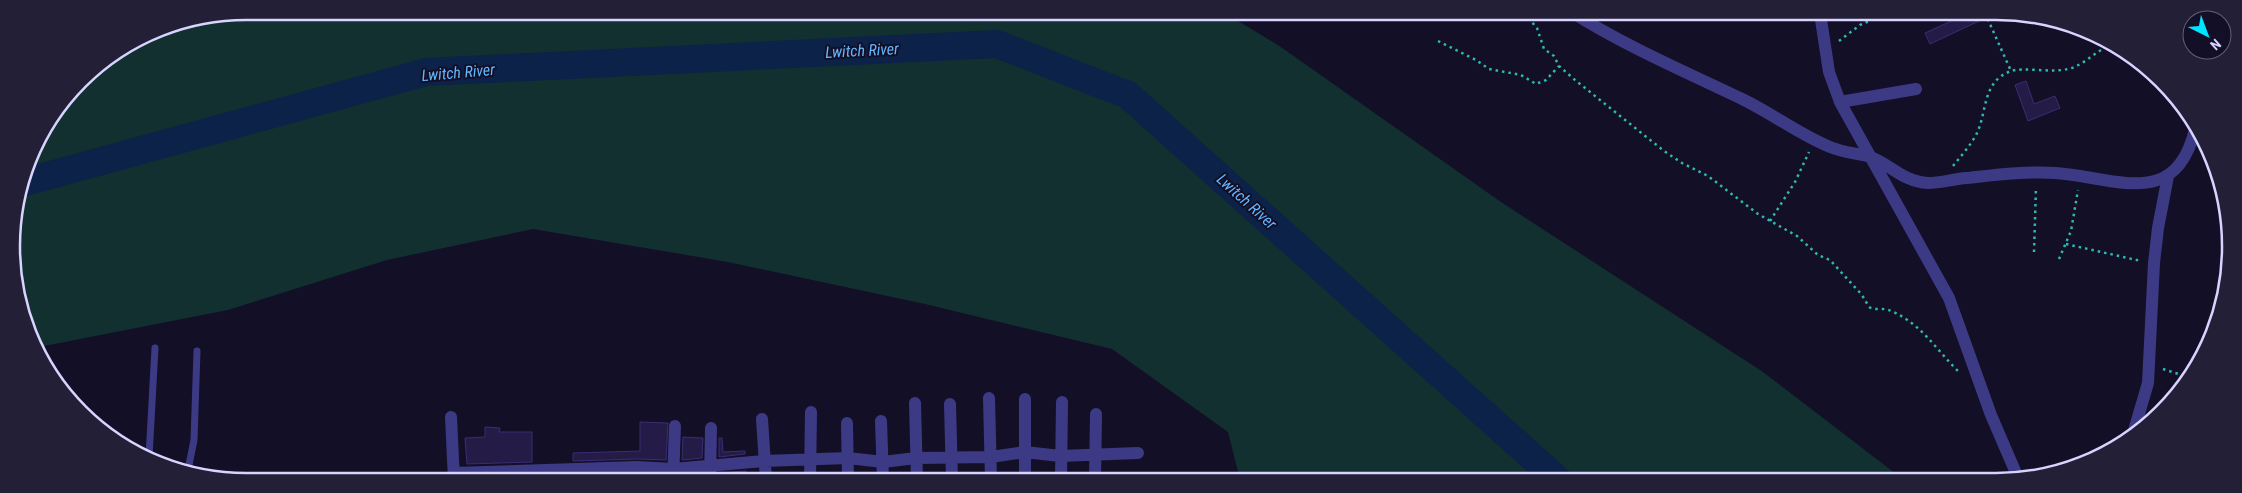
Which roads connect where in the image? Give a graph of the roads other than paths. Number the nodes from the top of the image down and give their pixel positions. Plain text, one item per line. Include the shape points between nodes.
1 (1584, 20) edge
2 (1821, 20) edge
3 (1916, 89) dead end
4 (1840, 102) junction
5 (2193, 135) edge
6 (1870, 157) junction
7 (2168, 176) junction
8 (155, 348) dead end
9 (197, 351) dead end
10 (989, 398) dead end
11 (1025, 399) dead end
12 (1062, 402) dead end
13 (915, 403) dead end
14 (950, 404) dead end
15 (811, 412) dead end
16 (1096, 414) dead end
17 (451, 417) dead end
18 (762, 419) dead end
19 (881, 421) dead end
20 (2137, 423) edge
21 (847, 424) dead end
22 (675, 426) dead end
23 (711, 428) dead end
24 (149, 451) edge
25 (1025, 452) junction
26 (1095, 453) junction
27 (1138, 453) dead end
28 (1060, 456) junction
29 (951, 457) junction
30 (991, 457) junction
31 (848, 458) junction
32 (916, 458) junction
33 (811, 460) junction
34 (764, 461) junction
35 (883, 462) junction
36 (189, 465) edge
37 (2015, 472) edge
38 (454, 473) edge
39 (527, 473) edge
40 (668, 473) edge
41 (673, 473) edge
42 (711, 473) edge
43 (715, 473) edge
44 (765, 473) edge
45 (810, 473) edge
46 (848, 473) edge
47 (883, 473) edge
48 (917, 473) edge
49 (952, 473) edge
50 (991, 473) edge
51 (1025, 473) edge
52 (1061, 473) edge
53 (1095, 473) edge

1 - 6 street via 1622,43 1748,102 1814,140 1844,152
2 - 4 street via 1824,52
3 - 4 street
4 - 6 street
5 - 7 street via 2179,165
6 - 7 street via 1901,175 1929,183 2036,173 2136,184
6 - 37 street via 1948,298
7 - 20 street via 2154,263 2150,365
8 - 24 lane
9 - 36 lane via 194,440
10 - 30 street
11 - 25 street
12 - 28 street
13 - 32 street
14 - 29 street
15 - 33 street
16 - 26 street
17 - 38 street
18 - 34 street
19 - 35 street
21 - 31 street
22 - 41 street
23 - 42 street
25 - 28 street
25 - 30 street
25 - 51 street
26 - 27 street
26 - 28 street
26 - 53 street
28 - 52 street
29 - 30 street
29 - 32 street
29 - 49 street
30 - 50 street
31 - 33 street
31 - 35 street
31 - 46 street
32 - 35 street
32 - 48 street
33 - 34 street
33 - 45 street
34 - 43 street
34 - 44 street
35 - 47 street
39 - 40 street via 637,467

